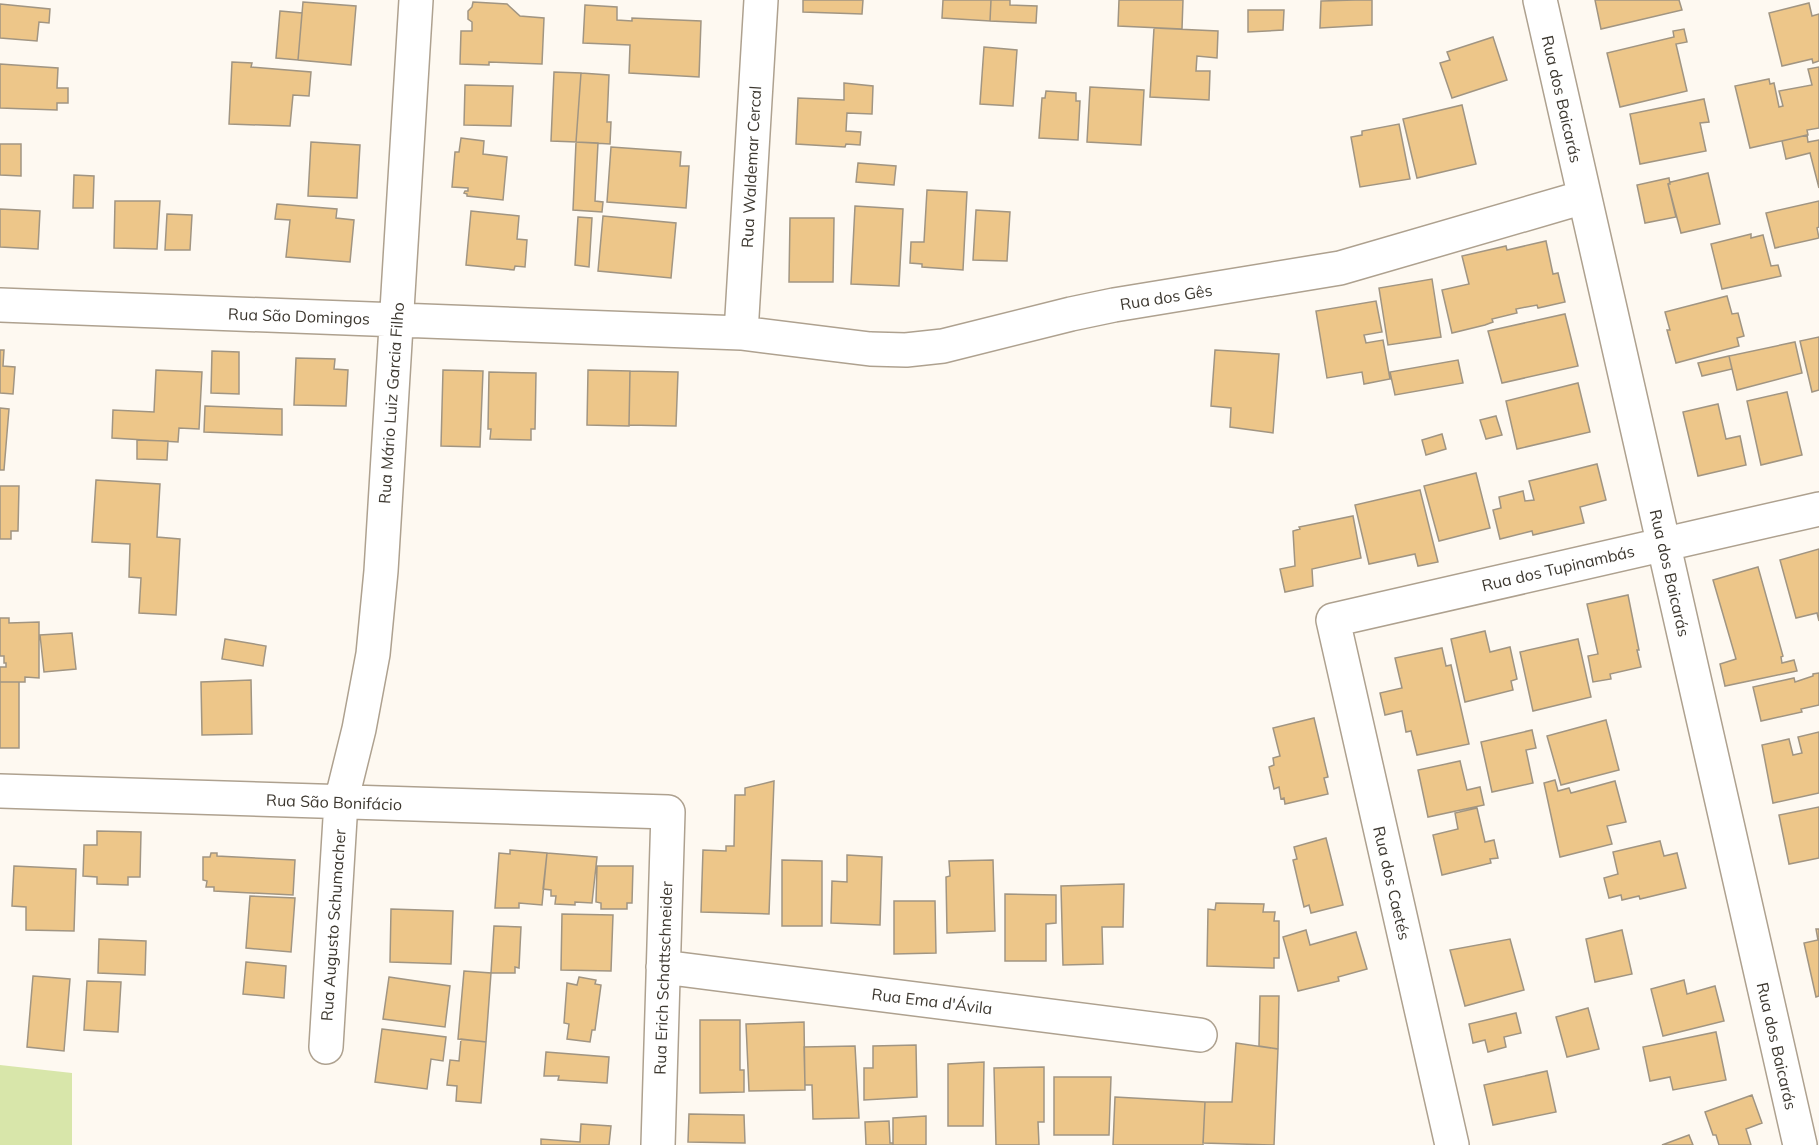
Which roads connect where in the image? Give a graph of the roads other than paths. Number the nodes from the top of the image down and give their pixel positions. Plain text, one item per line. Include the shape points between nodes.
1 (416, 0) edge
2 (761, 0) edge
3 (1539, 0) edge
4 (1584, 197) junction
5 (0, 305) edge
6 (396, 320) junction
7 (741, 333) junction
8 (1819, 509) edge
9 (1663, 544) junction
10 (1333, 620) joint
11 (0, 791) edge
12 (341, 802) junction
13 (668, 812) joint
14 (663, 967) junction
15 (1200, 1035) dead end
16 (326, 1047) dead end
17 (658, 1145) edge
18 (1452, 1145) edge
19 (1800, 1145) edge

1 - 6 street, Rua Mário Luiz Garcia Filho
2 - 7 street, Rua Waldemar Cercal
3 - 4 street, Rua dos Baicarás
4 - 7 street, Rua dos Gês via 1340,268 1082,312 943,346 870,350
4 - 9 street, Rua dos Baicarás
5 - 6 street, Rua São Domingos
6 - 7 street, Rua São Domingos
6 - 12 street, Rua Mário Luiz Garcia Filho via 373,654
8 - 9 street, Rua dos Tupinambás
9 - 10 street, Rua dos Tupinambás
9 - 19 street, Rua dos Baicarás
10 - 18 street, Rua dos Caetés
11 - 12 street, Rua São Bonifácio
12 - 13 street, Rua São Bonifácio
12 - 16 street, Rua Augusto Schumacher
13 - 14 street, Rua Erich Schattschneider
14 - 15 street, Rua Ema d'Ávila
14 - 17 street, Rua Erich Schattschneider

